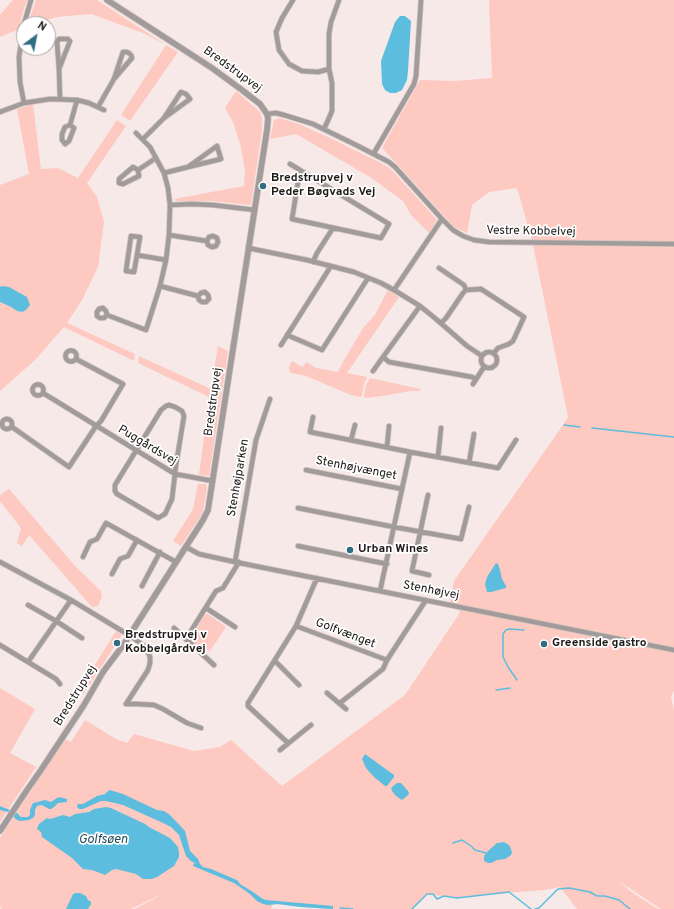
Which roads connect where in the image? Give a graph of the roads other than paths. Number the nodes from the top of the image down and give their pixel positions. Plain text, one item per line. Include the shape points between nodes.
1 (31, 0) edge
2 (108, 0) edge
3 (293, 0) edge
4 (339, 0) edge
5 (421, 0) edge
6 (59, 69) junction
7 (329, 69) junction
8 (114, 79) junction
9 (60, 99) junction
10 (77, 100) junction
11 (24, 103) junction
12 (98, 107) junction
13 (104, 110) dead end
14 (0, 112) edge
15 (267, 114) junction
16 (164, 118) junction
17 (70, 125) dead end
18 (324, 129) junction
19 (136, 133) dead end
20 (143, 140) junction
21 (374, 153) junction
22 (156, 158) junction
23 (290, 164) dead end
24 (188, 167) junction
25 (138, 170) junction
26 (300, 170) junction
27 (164, 174) junction
28 (170, 205) junction
29 (255, 210) junction
30 (442, 219) junction
31 (333, 228) junction
32 (169, 235) junction
33 (207, 241) dead end
34 (674, 244) edge
35 (248, 248) junction
36 (137, 255) junction
37 (166, 260) junction
38 (313, 262) junction
39 (332, 266) junction
40 (439, 268) dead end
41 (368, 278) junction
42 (160, 286) junction
43 (394, 290) junction
44 (466, 290) junction
45 (198, 296) dead end
46 (420, 306) junction
47 (107, 315) dead end
48 (441, 323) junction
49 (287, 335) junction
50 (281, 345) dead end
51 (494, 353) junction
52 (482, 356) junction
53 (383, 357) junction
54 (76, 359) dead end
55 (484, 367) junction
56 (373, 371) dead end
57 (43, 393) dead end
58 (270, 399) dead end
59 (313, 417) dead end
60 (355, 425) dead end
61 (96, 426) junction
62 (389, 426) dead end
63 (12, 427) dead end
64 (441, 428) dead end
65 (474, 434) dead end
66 (351, 440) junction
67 (516, 440) dead end
68 (387, 447) junction
69 (136, 451) junction
70 (410, 452) junction
71 (438, 457) junction
72 (469, 463) junction
73 (306, 470) dead end
74 (175, 474) junction
75 (213, 481) junction
76 (402, 489) junction
77 (428, 495) dead end
78 (469, 507) dead end
79 (298, 508) dead end
80 (394, 527) junction
81 (421, 532) junction
82 (137, 540) junction
83 (298, 546) dead end
84 (186, 547) junction
85 (160, 552) junction
86 (83, 557) dead end
87 (0, 562) edge
88 (176, 562) junction
89 (237, 562) junction
90 (386, 564) junction
91 (112, 574) dead end
92 (429, 575) dead end
93 (317, 578) junction
94 (142, 586) dead end
95 (380, 591) junction
96 (71, 600) junction
97 (426, 600) junction
98 (28, 605) dead end
99 (206, 608) junction
100 (56, 621) junction
101 (296, 626) junction
102 (236, 627) dead end
103 (174, 628) dead end
104 (130, 635) junction
105 (82, 638) dead end
106 (186, 639) junction
107 (0, 645) edge
108 (674, 650) edge
109 (388, 660) junction
110 (275, 661) junction
111 (28, 662) junction
112 (214, 665) dead end
113 (60, 684) dead end
114 (299, 684) dead end
115 (328, 693) dead end
116 (340, 703) junction
117 (346, 709) dead end
118 (311, 725) dead end
119 (201, 728) dead end
120 (288, 744) junction
121 (280, 750) dead end
122 (0, 831) edge

1 - 11 street via 19,57
2 - 15 street, Bredstrupvej via 212,68 260,104
3 - 7 street via 276,32 279,50 289,64 302,71 318,72
4 - 7 street via 328,34
5 - 21 street via 414,84
6 - 6 street via 57,42 59,39 68,39 70,41
6 - 9 street
7 - 18 street via 332,111
8 - 8 street via 132,58 129,53 123,52
8 - 12 street
9 - 10 street
9 - 11 street
10 - 12 street
10 - 17 street
11 - 14 street
12 - 13 street
15 - 18 street, Vestre Kobbelvej via 284,115
15 - 29 street, Bredstrupvej
16 - 16 street via 181,92 186,94 190,99
16 - 20 street
18 - 21 street, Vestre Kobbelvej
19 - 20 street
20 - 22 street
21 - 30 street, Vestre Kobbelvej via 395,167
22 - 25 street
22 - 27 street
23 - 26 street
24 - 24 street via 200,158 217,146 221,159
24 - 27 street
25 - 25 street via 133,167 119,179 119,183 123,184 139,176
26 - 31 street via 292,219
26 - 31 street via 389,224 380,238
27 - 28 street
28 - 29 street via 212,205
28 - 32 street
29 - 35 street, Bredstrupvej
30 - 34 street, Vestre Kobbelvej via 463,236 489,242
30 - 43 street
31 - 38 street
32 - 33 street
32 - 37 street
35 - 38 street
35 - 75 street, Bredstrupvej
36 - 36 street via 134,272 126,271 131,236 140,237
36 - 37 street
37 - 42 street
38 - 39 street
39 - 41 street
39 - 49 street
40 - 44 street via 464,285
41 - 43 street
41 - 49 street via 322,350
42 - 45 street
42 - 47 street via 146,330
43 - 46 street
44 - 48 street
44 - 51 street via 480,289 524,317 513,341 498,348
46 - 48 street
46 - 53 street
48 - 52 street
49 - 50 street
51 - 52 street via 488,352
51 - 55 street via 497,358 496,364 491,368
52 - 55 street
53 - 55 street via 389,362 472,377 474,382
53 - 56 street
54 - 61 street via 122,384
57 - 61 street, Puggårdsvej
58 - 89 street, Stenhøjparken via 256,440
59 - 66 street via 310,432
60 - 66 street
61 - 63 street via 69,467
61 - 69 street, Puggårdsvej
62 - 68 street
64 - 71 street
65 - 72 street
66 - 68 street
67 - 72 street via 498,468
68 - 70 street
69 - 74 street, Puggårdsvej
69 - 74 street via 161,410 169,405 182,411 184,416
69 - 74 street via 115,485 116,494 158,518 164,514 172,499
70 - 71 street
70 - 76 street, Stenhøjvænget
71 - 72 street
73 - 76 street, Stenhøjvænget
74 - 75 street, Puggårdsvej
75 - 84 street, Bredstrupvej via 208,510
76 - 80 street, Stenhøjvænget
77 - 81 street
78 - 81 street via 461,539
79 - 80 street
80 - 81 street
80 - 90 street, Stenhøjvænget
81 - 92 street via 412,571
82 - 85 street
82 - 86 street via 106,524 97,539 90,542
82 - 91 street via 128,556 120,559
83 - 90 street
84 - 88 street, Bredstrupvej
84 - 89 street, Stenhøjvej via 199,554
85 - 88 street
85 - 94 street
87 - 96 street
88 - 104 street, Bredstrupvej
89 - 93 street, Stenhøjvej
89 - 99 street via 224,588 216,591
90 - 95 street, Stenhøjvænget
93 - 95 street, Stenhøjvej
93 - 101 street, Golfvænget
95 - 97 street, Stenhøjvej
96 - 100 street
96 - 104 street
97 - 108 street, Stenhøjvej
97 - 109 street, Golfvænget
98 - 100 street
99 - 102 street
99 - 106 street
100 - 105 street
100 - 111 street
101 - 109 street, Golfvænget
101 - 110 street, Golfvænget
103 - 106 street
104 - 119 street via 147,650 150,664 126,704 154,705
104 - 122 street, Bredstrupvej via 103,672
106 - 112 street
107 - 111 street
109 - 116 street, Golfvænget
110 - 114 street
110 - 120 street, Golfvænget via 248,706
111 - 113 street
115 - 116 street
116 - 117 street
118 - 120 street
120 - 121 street

